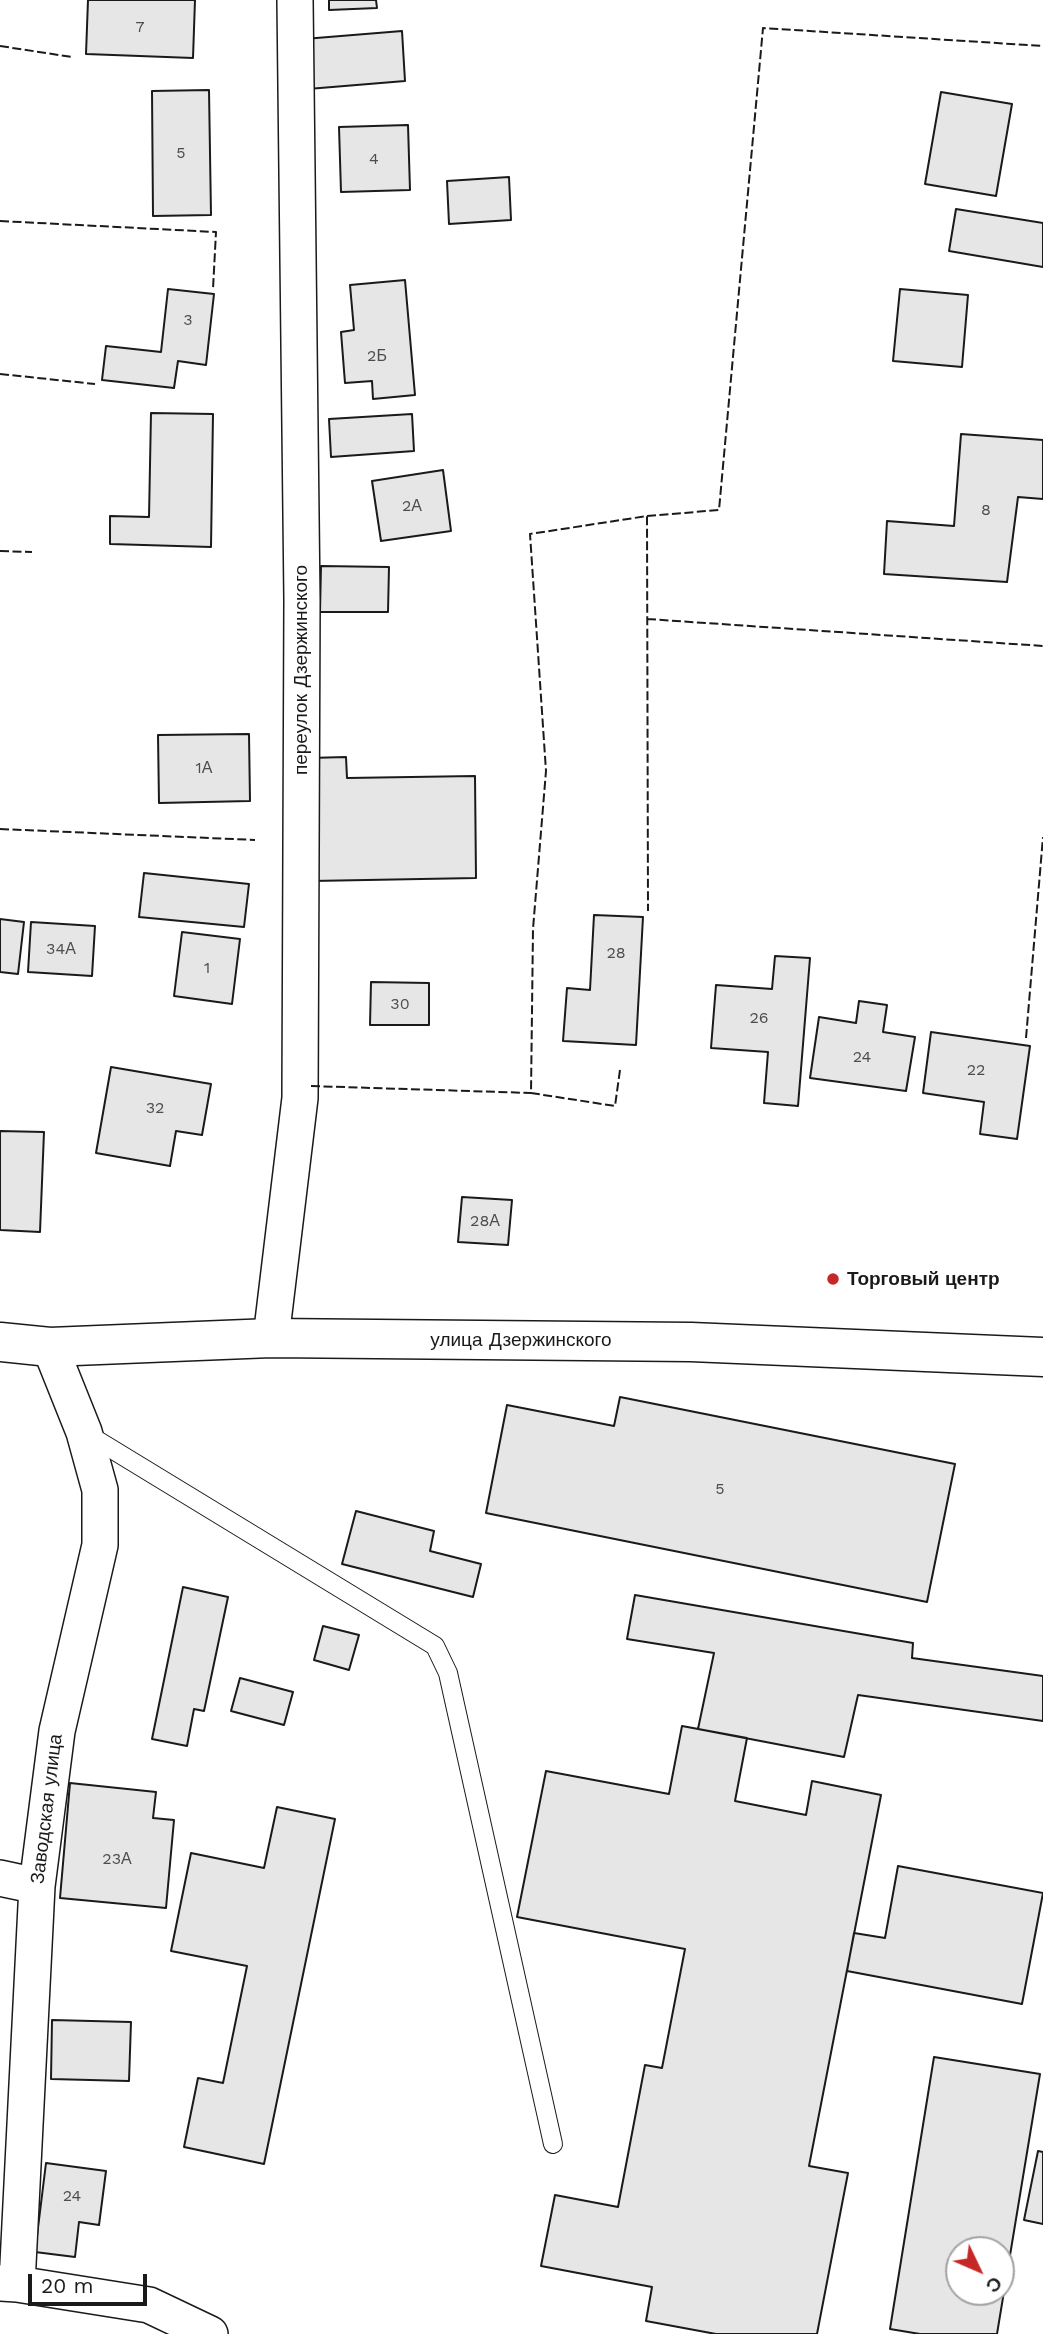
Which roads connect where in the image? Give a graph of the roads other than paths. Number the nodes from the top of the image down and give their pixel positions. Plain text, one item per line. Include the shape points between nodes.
1 (295, 0) edge
2 (271, 1338) junction
3 (0, 1342) edge
4 (50, 1347) junction
5 (1043, 1357) edge
6 (84, 1432) junction
7 (0, 1878) edge
8 (37, 1886) junction
9 (552, 2144) dead end
10 (9, 2283) edge
11 (210, 2334) edge

1 - 2 street, переулок Дзержинского via 302,600 300,1098
2 - 4 street, улица Дзержинского
2 - 5 street, улица Дзержинского via 691,1342
3 - 4 street, улица Дзержинского
4 - 6 street, Заводская улица
6 - 8 street, Заводская улица via 100,1490 100,1545 57,1731
6 - 9 lane via 435,1646 448,1673
7 - 8 street
8 - 10 street, Заводская улица
10 - 11 street, Заводская улица via 149,2305

